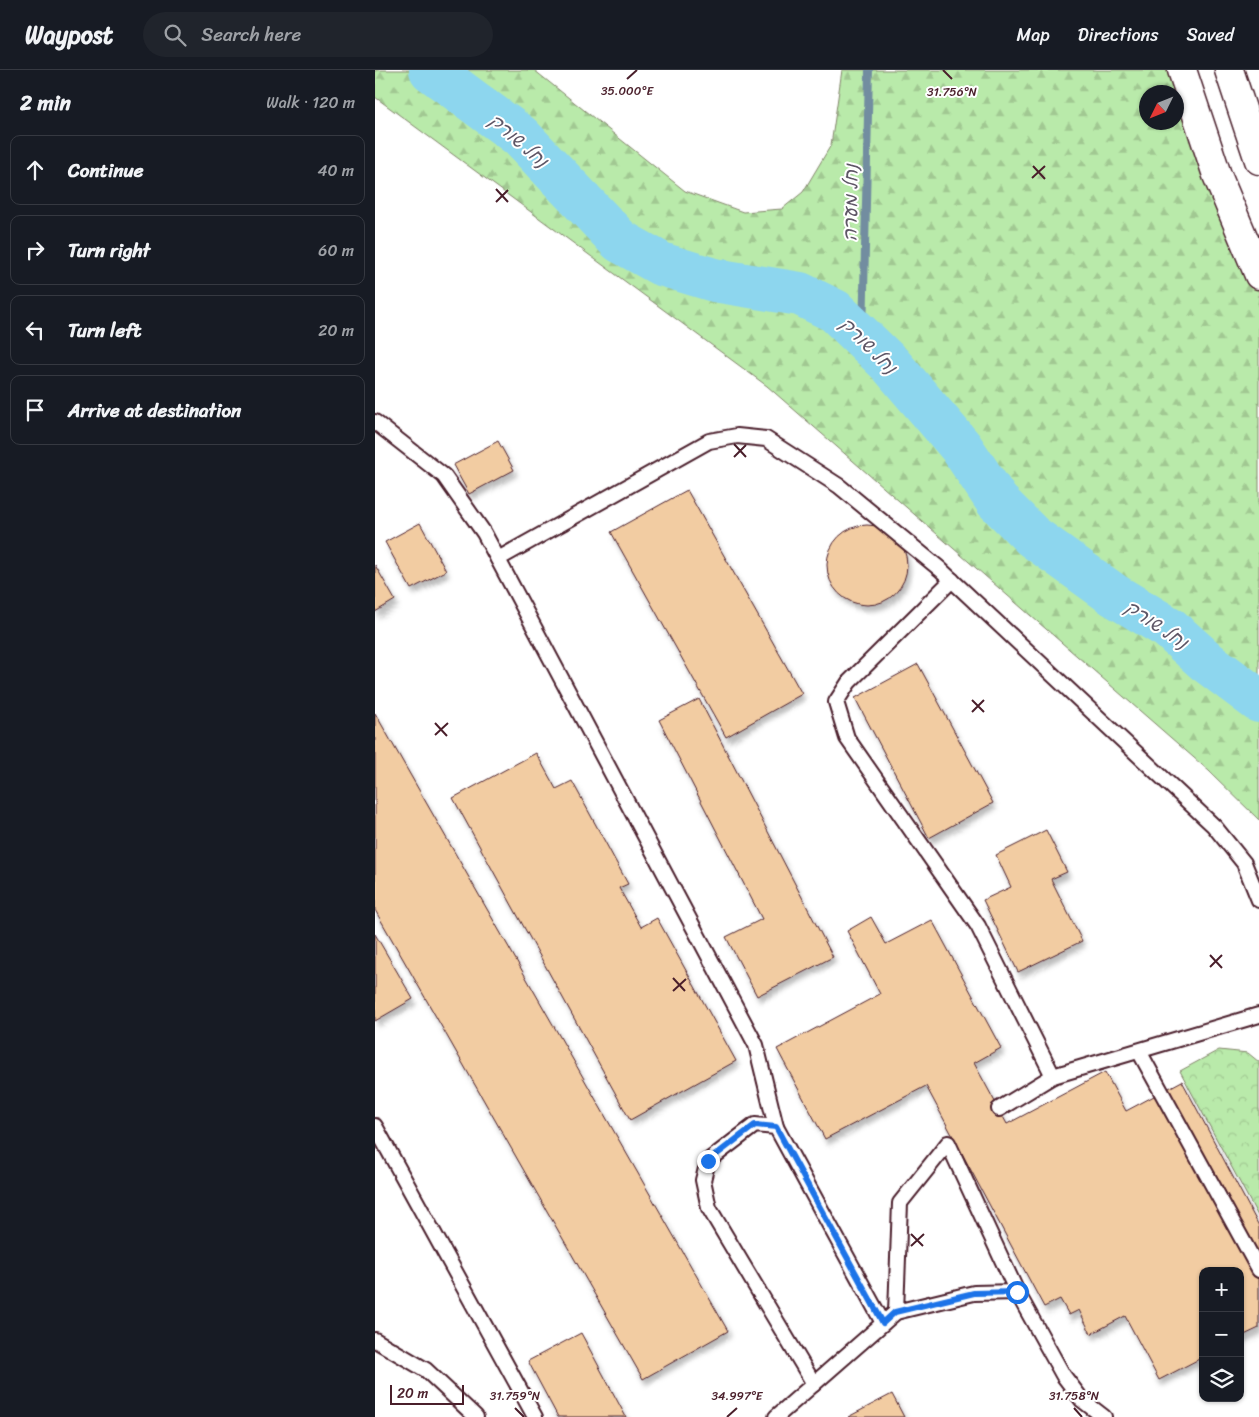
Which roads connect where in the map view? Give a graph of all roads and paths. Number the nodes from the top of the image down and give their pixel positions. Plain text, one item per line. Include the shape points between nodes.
1 (1183, 70) edge
2 (1229, 70) edge
3 (1259, 160) edge
4 (1259, 275) edge
5 (375, 422) edge
6 (498, 559) junction
7 (952, 580) junction
8 (1259, 900) edge
9 (1259, 1015) edge
10 (1139, 1051) junction
11 (1053, 1076) junction
12 (999, 1109) dead end
13 (375, 1126) edge
14 (776, 1127) junction
15 (1259, 1270) edge
16 (1017, 1292) junction
17 (895, 1312) junction
18 (883, 1323) junction
19 (375, 1340) edge
20 (814, 1384) junction
21 (476, 1417) edge
22 (535, 1417) edge
23 (776, 1417) edge
24 (1104, 1417) edge

1 - 4 main road via 1217,175
2 - 3 main road
5 - 6 lane via 444,476
6 - 7 lane via 709,441 737,436 766,439 839,486
6 - 14 lane via 755,1045
7 - 8 lane via 1214,826 1244,863
7 - 11 lane via 849,682 836,702 847,738 978,926
9 - 10 lane
10 - 11 lane
10 - 15 lane
11 - 12 lane
13 - 22 lane
14 - 18 lane
14 - 20 lane via 755,1125 708,1161 703,1180 709,1208
16 - 17 lane via 974,1293
16 - 17 lane via 948,1143 900,1203
16 - 24 lane via 1063,1375 1081,1400
17 - 18 lane
18 - 20 lane
19 - 21 lane via 426,1370
20 - 23 lane

